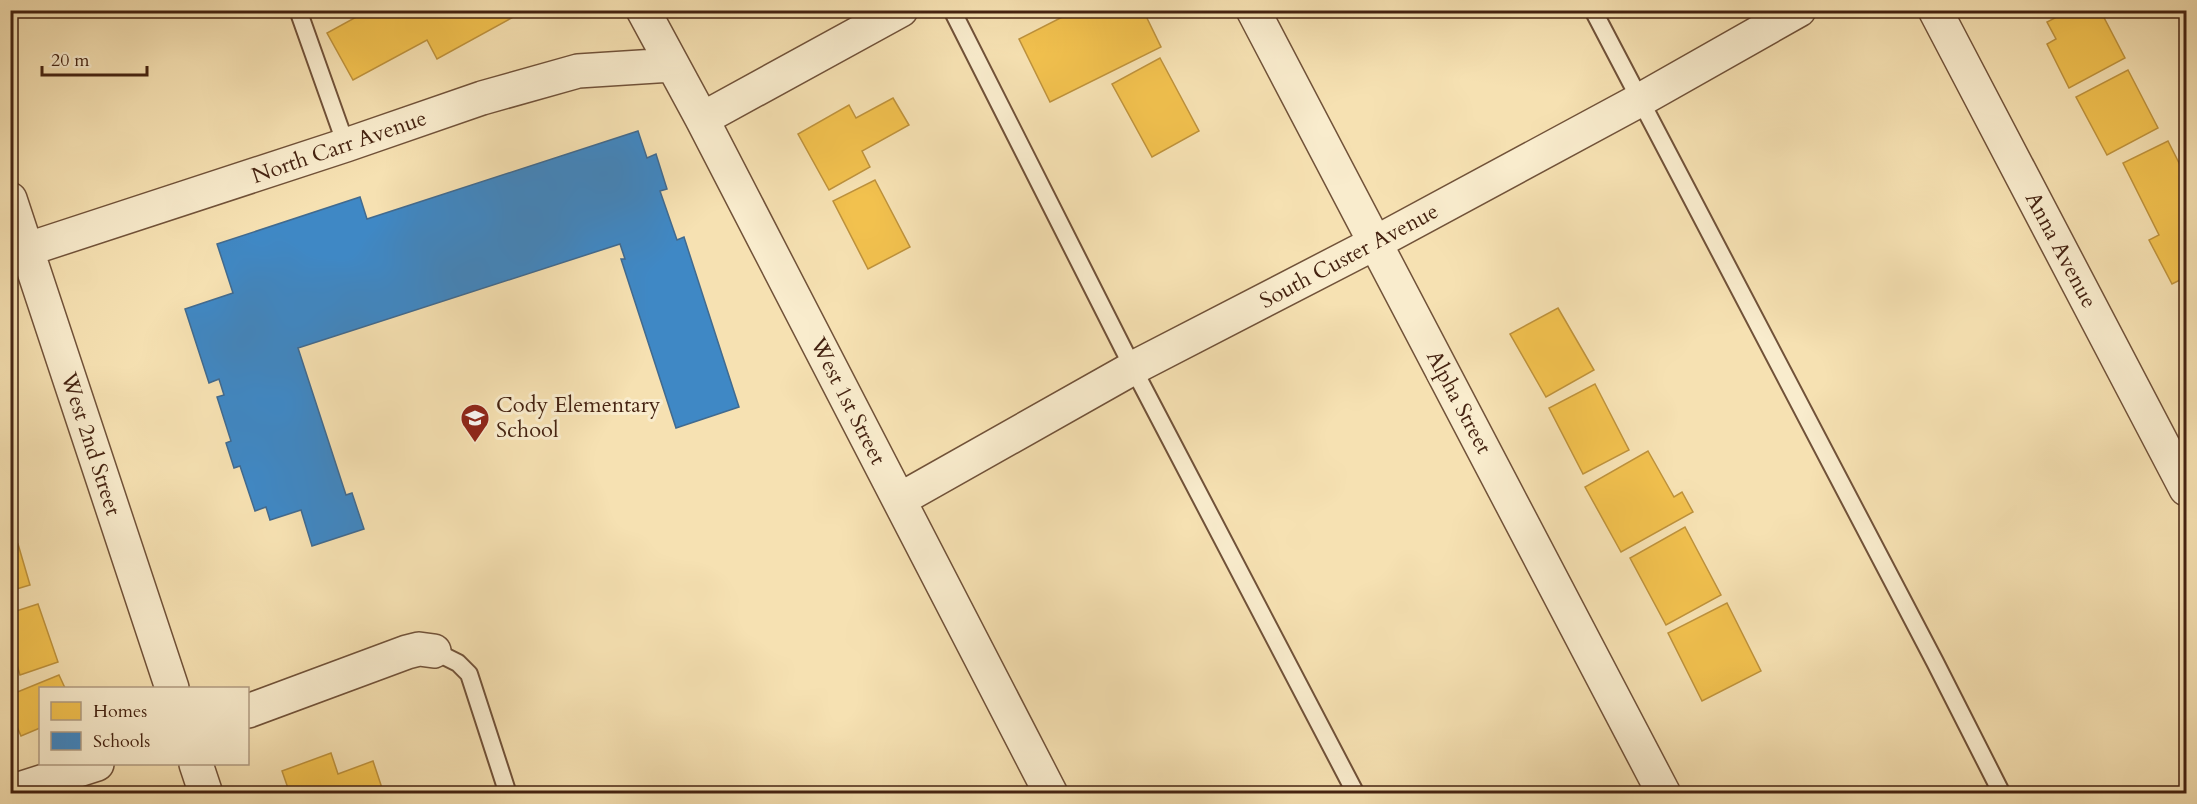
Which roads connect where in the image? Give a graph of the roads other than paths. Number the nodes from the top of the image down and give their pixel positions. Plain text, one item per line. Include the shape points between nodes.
1 (298, 10) edge
2 (643, 10) edge
3 (901, 10) edge
4 (952, 10) edge
5 (1253, 10) edge
6 (1593, 10) edge
7 (1799, 10) edge
8 (1935, 10) edge
9 (672, 65) junction
10 (1640, 100) junction
11 (702, 119) junction
12 (346, 145) junction
13 (10, 199) edge
14 (1375, 243) junction
15 (19, 252) edge
16 (1133, 368) junction
17 (2187, 489) edge
18 (899, 500) junction
19 (434, 651) joint
20 (172, 687) edge
21 (249, 711) edge
22 (94, 765) edge
23 (196, 765) edge
24 (10, 792) edge
25 (206, 794) edge
26 (508, 794) edge
27 (1051, 794) edge
28 (1356, 794) edge
29 (1664, 794) edge
30 (2002, 794) edge

1 - 12 lane
2 - 9 street, West 1st Street
3 - 11 street
4 - 16 lane
5 - 14 street, Alpha Street
6 - 10 lane
7 - 10 street, South Custer Avenue
8 - 17 street, Anna Avenue
9 - 11 street, West 1st Street
9 - 12 street, North Carr Avenue via 578,72 482,98
10 - 14 street, South Custer Avenue
10 - 30 lane
11 - 18 street, West 1st Street
12 - 15 street, North Carr Avenue
13 - 15 street, West 2nd Street
14 - 16 street, South Custer Avenue
14 - 29 street, Alpha Street
15 - 20 street, West 2nd Street
16 - 18 street, South Custer Avenue
16 - 28 lane
18 - 27 street, West 1st Street
19 - 21 street via 407,652
19 - 26 lane via 458,663 469,674
22 - 24 street
23 - 25 street

